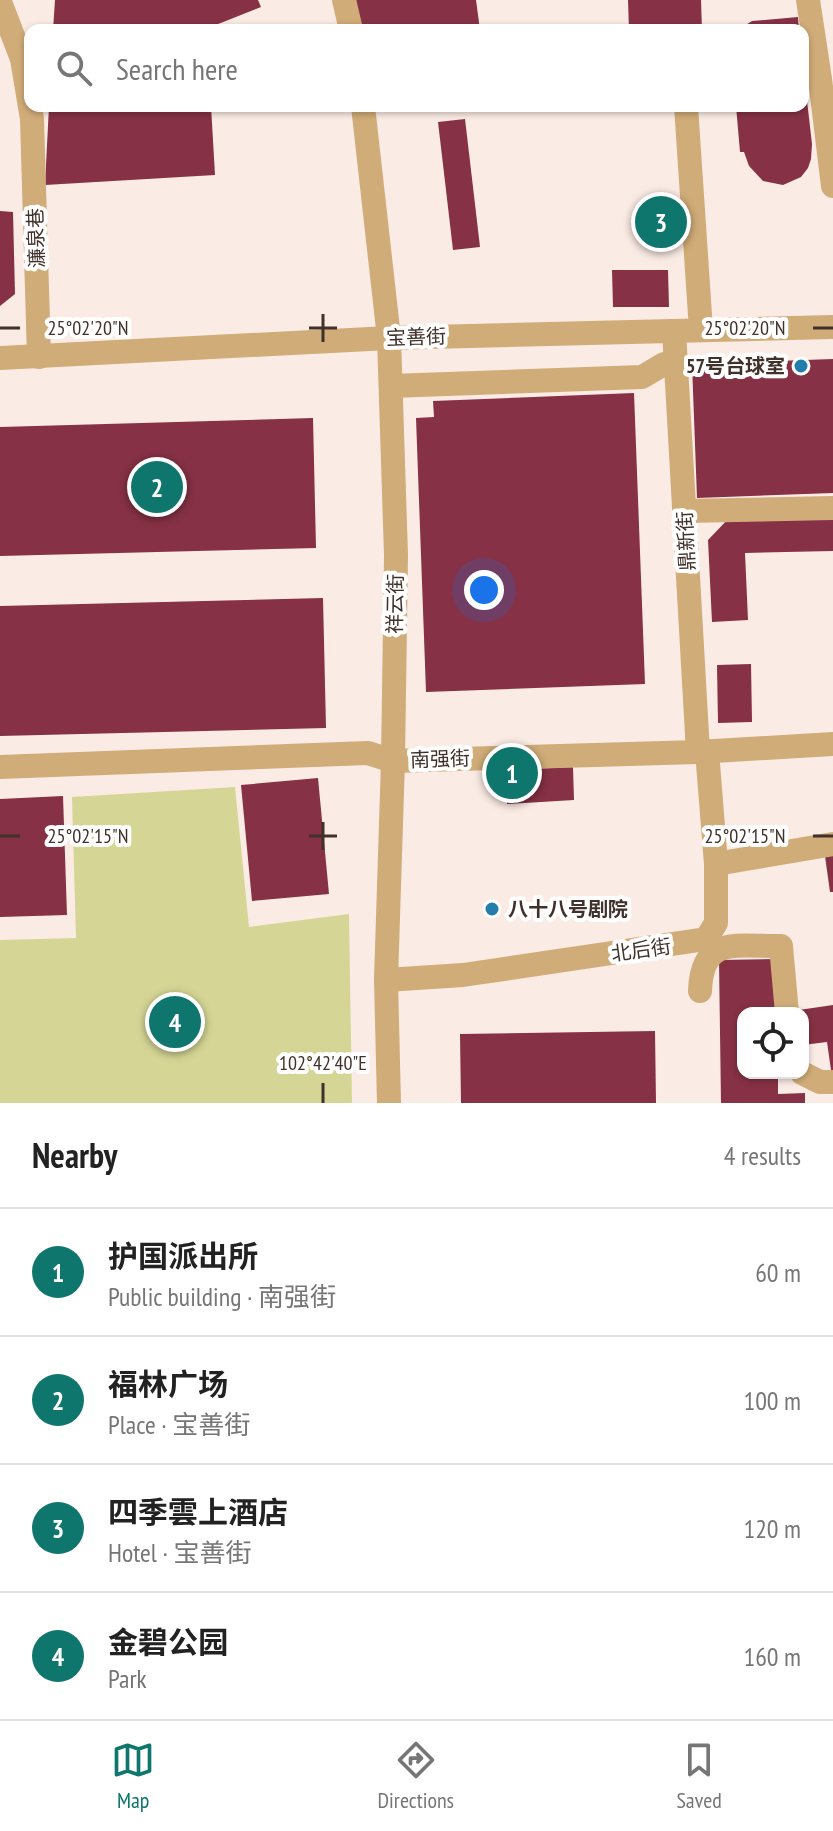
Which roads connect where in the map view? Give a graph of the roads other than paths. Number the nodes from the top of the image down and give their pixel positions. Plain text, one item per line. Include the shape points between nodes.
1 (344, 0) edge
2 (808, 0) edge
3 (0, 2) edge
4 (350, 24) edge
5 (24, 71) edge
6 (31, 112) edge
7 (364, 112) edge
8 (686, 112) edge
9 (833, 186) edge
10 (833, 327) edge
11 (701, 330) junction
12 (674, 331) junction
13 (389, 338) junction
14 (39, 357) junction
15 (0, 358) edge
16 (675, 364) junction
17 (391, 386) junction
18 (833, 508) edge
19 (684, 511) junction
20 (833, 744) edge
21 (703, 752) junction
22 (393, 761) junction
23 (0, 767) edge
24 (833, 844) edge
25 (716, 864) junction
26 (692, 943) junction
27 (386, 980) junction
28 (786, 1007) edge
29 (809, 1076) edge
30 (833, 1082) edge
31 (389, 1103) edge

1 - 4 street
2 - 9 street
3 - 5 street, 濂泉巷
6 - 14 street, 濂泉巷
7 - 13 street, 祥云街
8 - 11 street
10 - 11 street, 宝善街
11 - 12 street, 宝善街
12 - 13 street, 宝善街
12 - 16 street, 鼎新街
13 - 14 street, 宝善街
13 - 17 street, 祥云街
14 - 15 street, 宝善街
16 - 17 street via 664,364 642,377
16 - 19 street, 鼎新街
17 - 22 street, 祥云街 via 396,555
18 - 19 street
19 - 21 street, 鼎新街
20 - 21 street, 南强街
21 - 22 street, 南强街
21 - 25 street, 北后街
22 - 23 street, 南强街 via 368,753
22 - 27 street, 祥云街
24 - 25 street
25 - 26 street, 北后街 via 716,923 706,939
26 - 27 street, 北后街 via 463,975
26 - 28 street via 700,981 711,953 722,947 781,946
27 - 31 street, 祥云街
29 - 30 street

